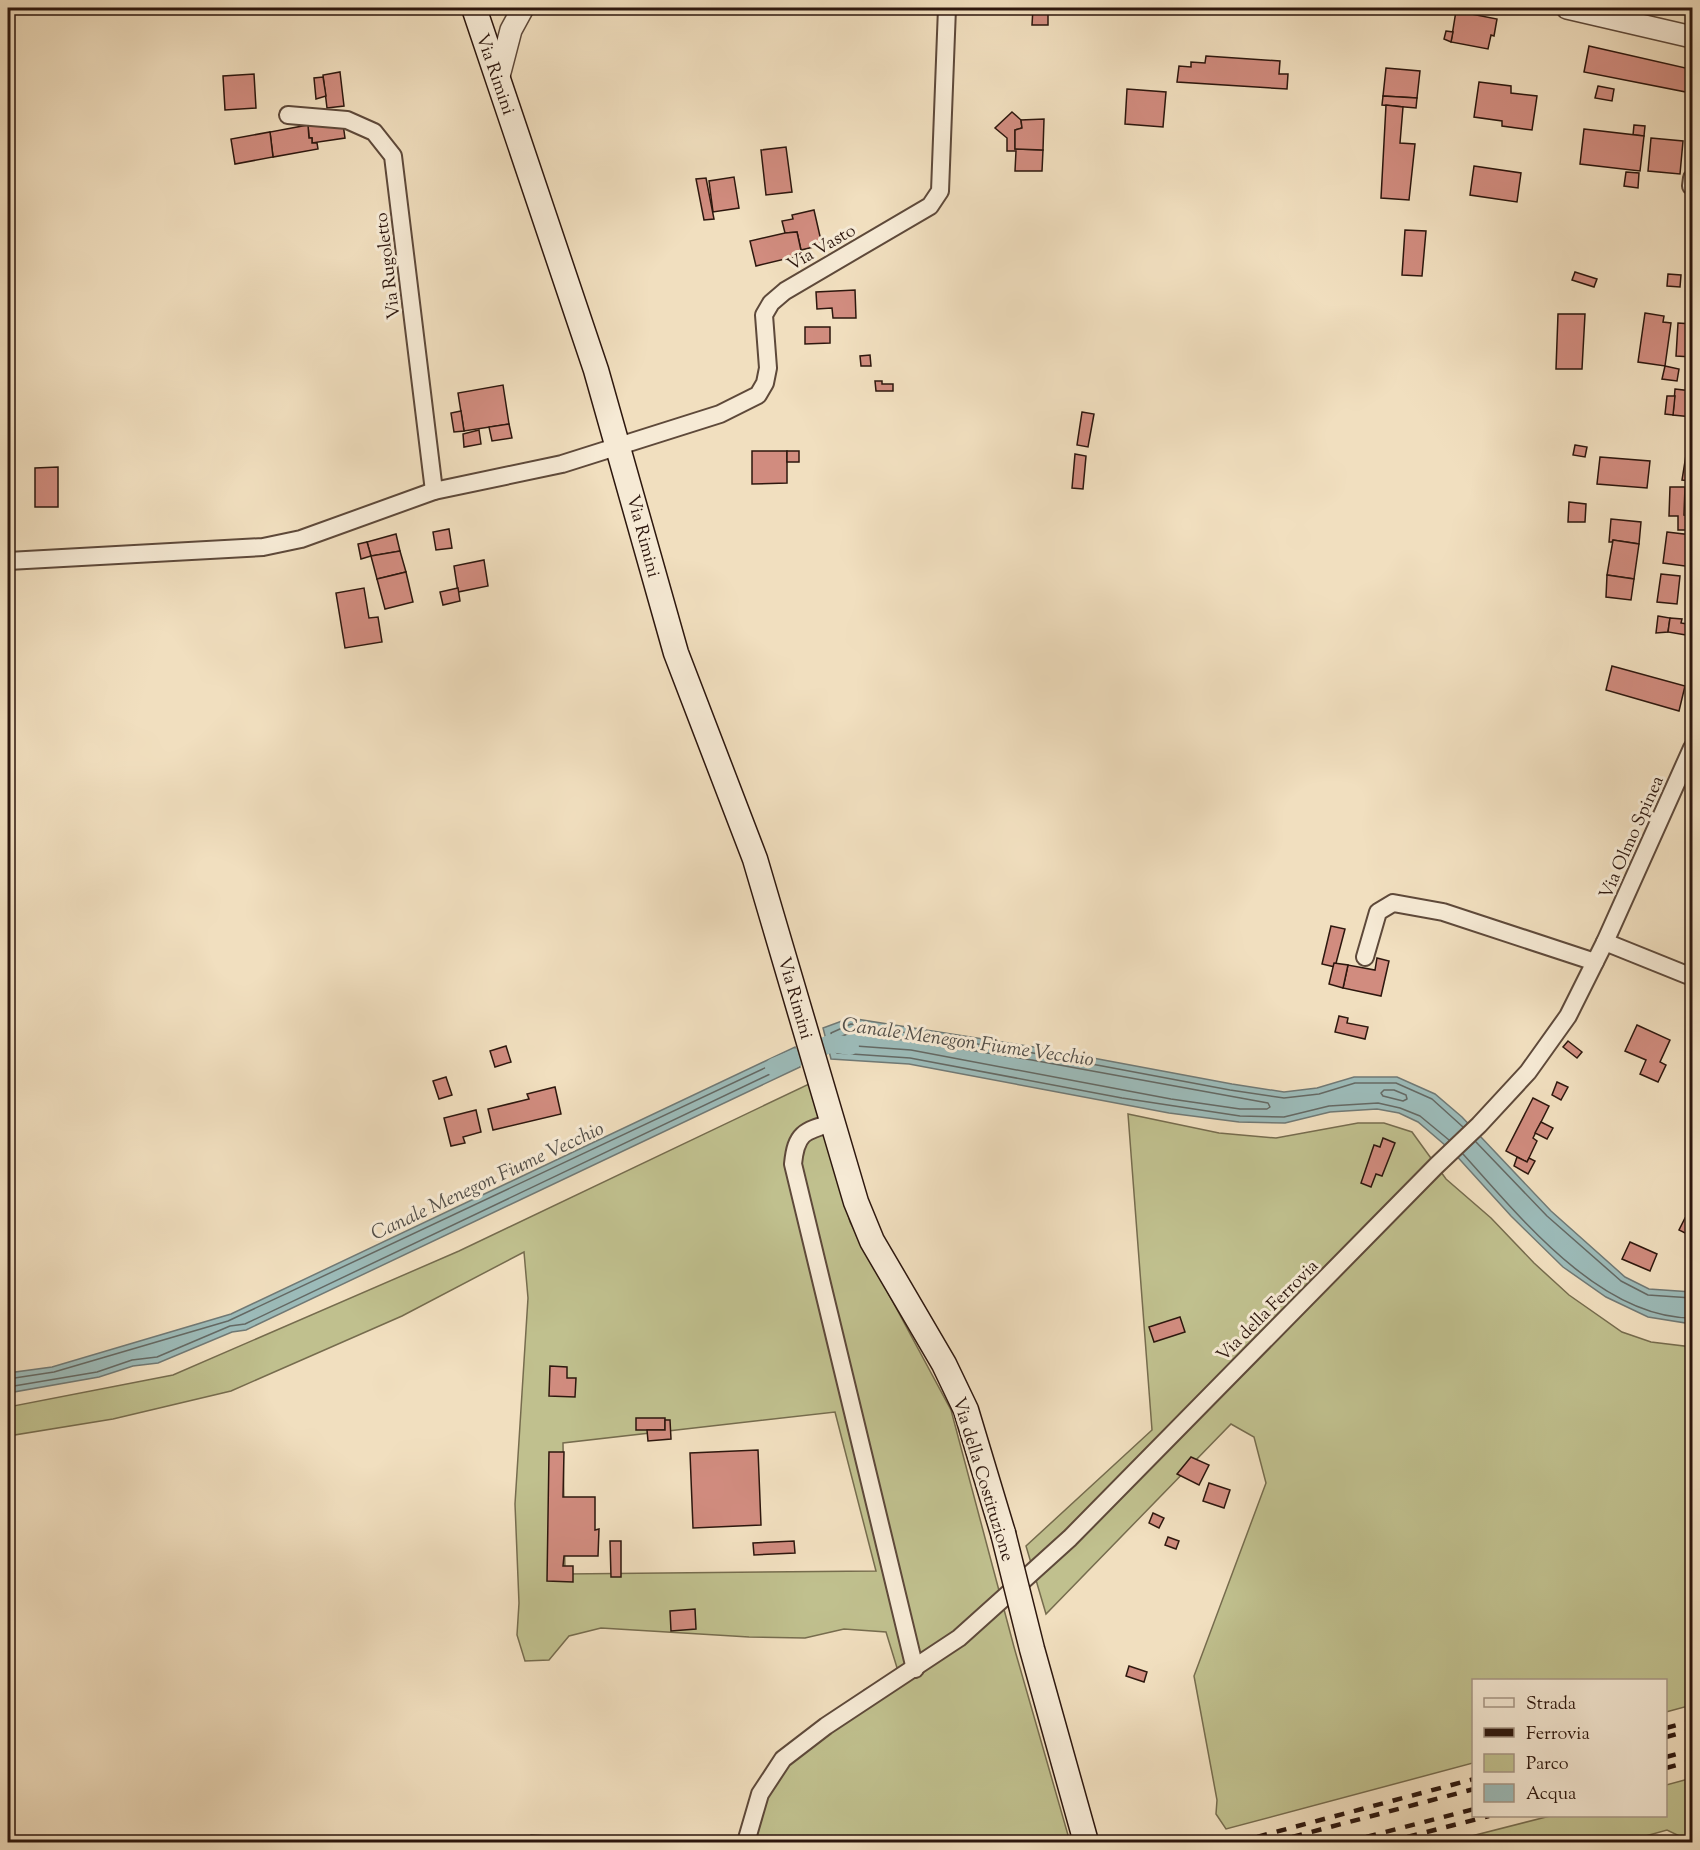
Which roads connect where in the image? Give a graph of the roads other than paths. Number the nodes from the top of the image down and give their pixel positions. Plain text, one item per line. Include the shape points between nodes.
1 (474, 8) edge
2 (524, 8) edge
3 (947, 8) edge
4 (1567, 8) edge
5 (1692, 37) edge
6 (498, 80) junction
7 (288, 115) dead end
8 (619, 446) junction
9 (434, 491) junction
10 (8, 561) edge
11 (1692, 748) edge
12 (1605, 942) junction
13 (1365, 957) dead end
14 (1595, 962) junction
15 (1692, 977) edge
16 (817, 1072) joint
17 (832, 1123) junction
18 (915, 1669) junction
19 (746, 1842) edge
20 (1086, 1842) edge

1 - 6 main road, Via Rimini
2 - 6 street via 511,30
3 - 8 street, Via Vasto via 940,190 930,206 771,303 764,315 768,368 758,395 720,414
4 - 5 street
6 - 8 main road, Via Rimini
7 - 9 street, Via Rugoletto via 347,120 374,132 393,156
8 - 9 street via 562,464
8 - 16 main road, Via Rimini via 676,653 755,860
9 - 10 street via 262,548
11 - 12 street, Via Olmo Spinea
12 - 14 street, Via della Ferrovia
12 - 15 street
13 - 14 street via 1378,912 1393,903 1443,912
14 - 18 street, Via della Ferrovia via 1568,1016 1535,1063 1479,1125 1070,1538 959,1638
16 - 17 main road, Via della Costituzione
17 - 18 street via 808,1129 800,1139 794,1149 794,1173
17 - 20 main road, Via della Costituzione, bridge via 872,1240 944,1364 966,1410
18 - 19 street, Via della Ferrovia via 826,1726 783,1759 760,1794

